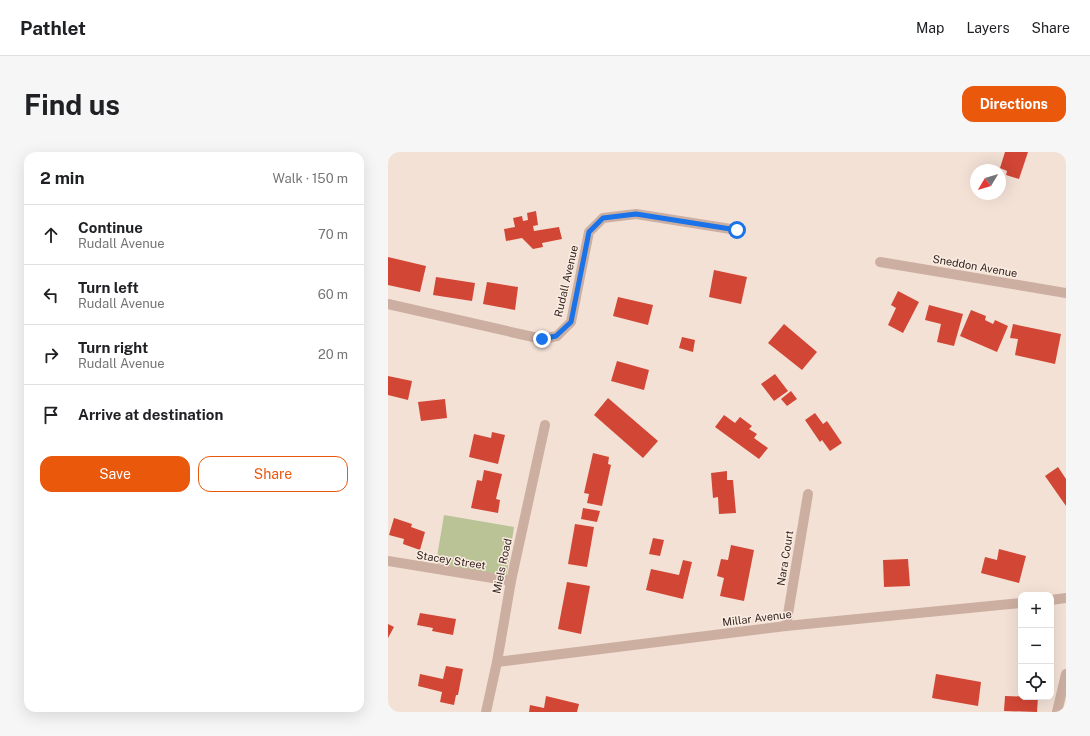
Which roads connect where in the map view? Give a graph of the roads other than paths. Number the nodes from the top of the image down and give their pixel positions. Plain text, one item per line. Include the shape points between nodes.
1 (737, 230) dead end
2 (880, 262) dead end
3 (1066, 293) edge
4 (388, 304) edge
5 (546, 425) dead end
6 (808, 494) dead end
7 (388, 561) edge
8 (511, 582) junction
9 (1066, 598) edge
10 (1054, 600) edge
11 (1018, 603) edge
12 (786, 626) junction
13 (497, 662) junction
14 (1066, 674) edge
15 (486, 712) edge
16 (1057, 712) edge

1 - 4 street, Rudall Avenue via 636,214 603,218 589,232 571,322 556,336 550,338 542,339
2 - 3 street, Sneddon Avenue
5 - 8 street, Miels Road
6 - 12 street, Nara Court
7 - 8 street, Stacey Street
8 - 13 street, Miels Road
9 - 10 street
11 - 12 street, Millar Avenue
12 - 13 street, Millar Avenue
13 - 15 street, Miels Road
14 - 16 street

